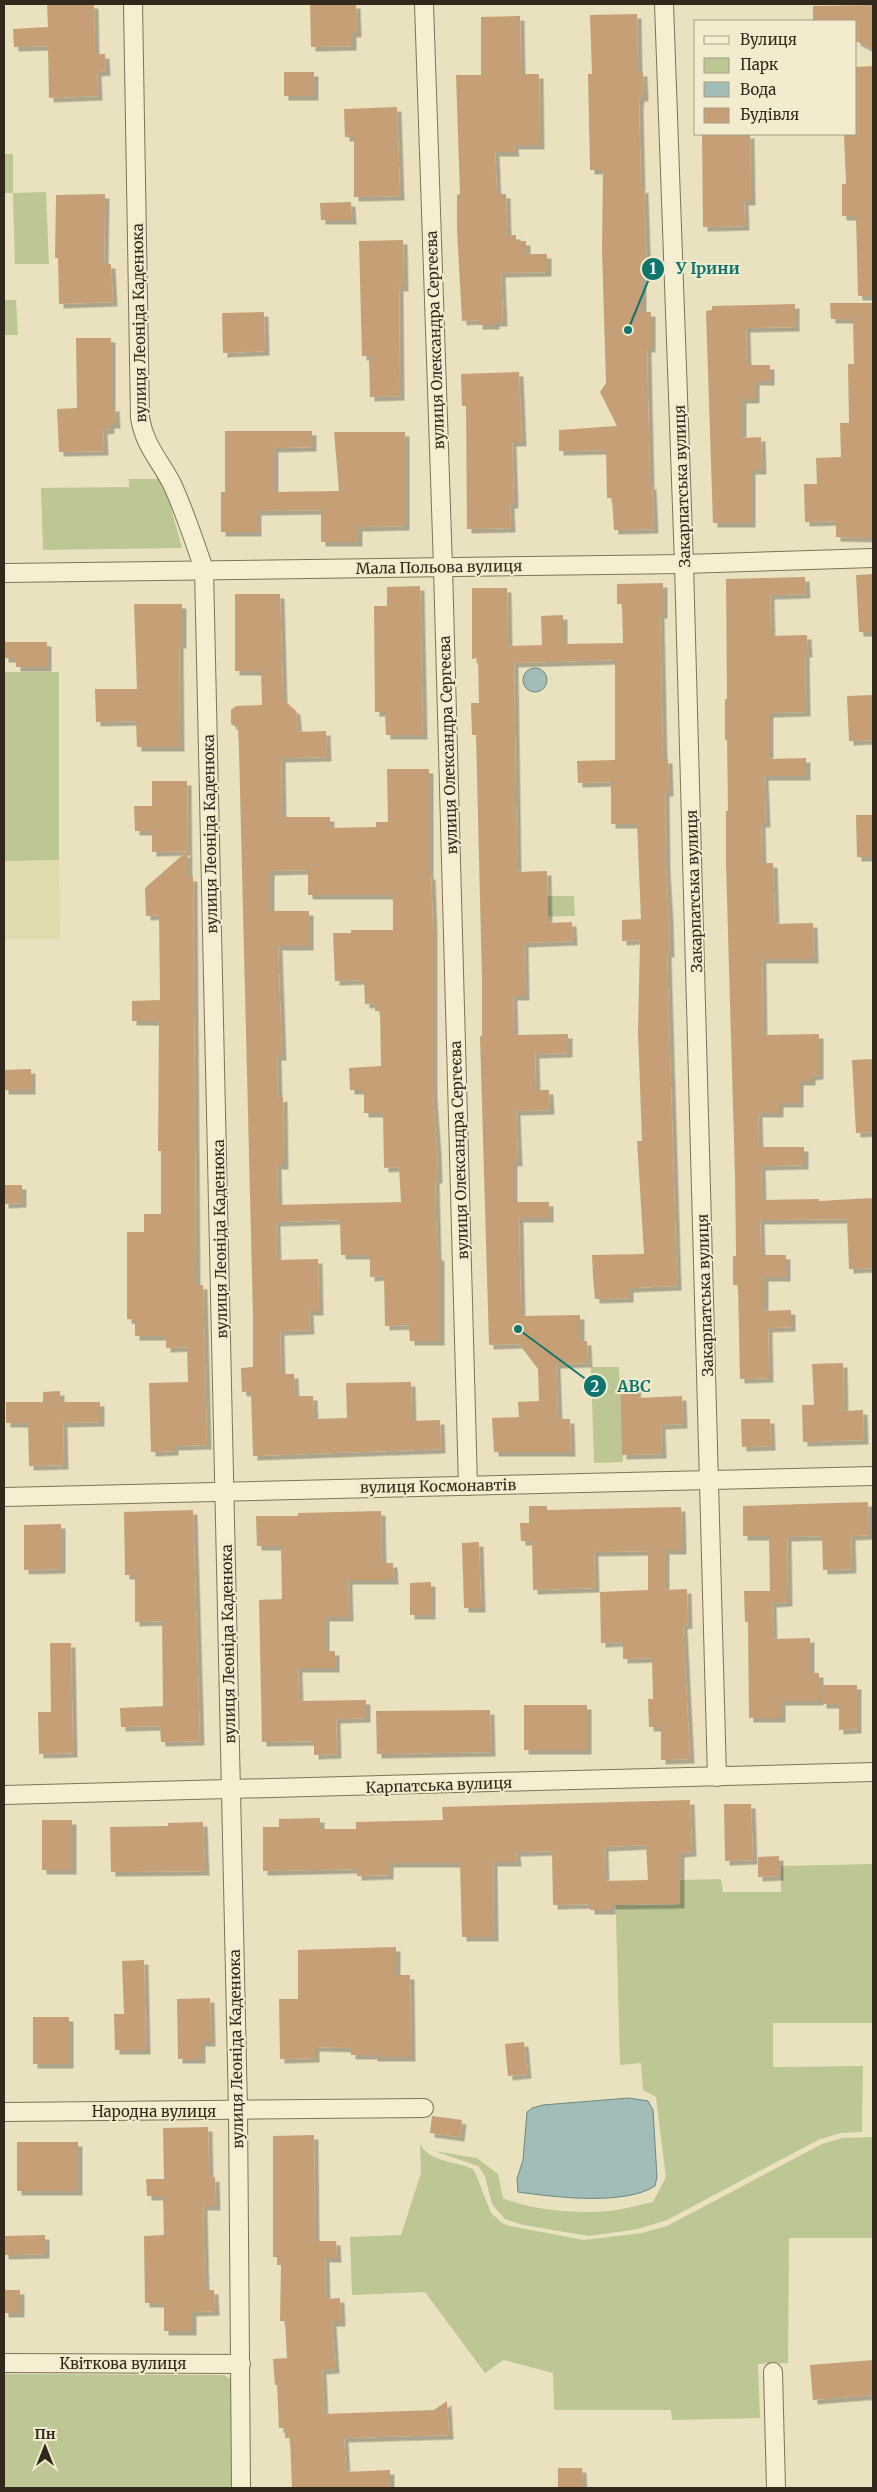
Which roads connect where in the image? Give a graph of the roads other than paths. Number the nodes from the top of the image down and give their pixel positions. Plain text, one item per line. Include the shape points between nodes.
1 (133, 4) edge
2 (424, 4) edge
3 (664, 4) edge
4 (873, 558) edge
5 (684, 564) junction
6 (443, 567) junction
7 (204, 569) junction
8 (4, 572) edge
9 (873, 1476) edge
10 (710, 1480) junction
11 (468, 1486) junction
12 (226, 1491) junction
13 (4, 1498) edge
14 (873, 1772) edge
15 (717, 1778) junction
16 (230, 1791) junction
17 (4, 1796) edge
18 (424, 2108) dead end
19 (238, 2110) junction
20 (4, 2112) edge
21 (4, 2363) edge
22 (242, 2364) junction
23 (773, 2372) dead end
24 (241, 2488) edge
25 (776, 2488) edge

1 - 7 street, вулиця Леоніда Каденюка via 140,418 148,447 165,471 182,506
2 - 6 street, вулиця Олександра Сергеєва
3 - 5 street, Закарпатська вулиця
4 - 5 street, Мала Польова вулиця
5 - 6 street, Мала Польова вулиця
5 - 10 street, Закарпатська вулиця
6 - 7 street, Мала Польова вулиця
6 - 11 street, вулиця Олександра Сергеєва
7 - 8 street, Мала Польова вулиця
7 - 12 street, вулиця Леоніда Каденюка
9 - 10 street, вулиця Космонавтів
10 - 11 street, вулиця Космонавтів
10 - 15 street, Закарпатська вулиця
11 - 12 street, вулиця Космонавтів
12 - 13 street, вулиця Космонавтів
12 - 16 street, вулиця Леоніда Каденюка
14 - 15 street, Карпатська вулиця
15 - 16 street, Карпатська вулиця
16 - 17 street, Карпатська вулиця
16 - 19 street, вулиця Леоніда Каденюка
18 - 19 street, Народна вулиця
19 - 20 street, Народна вулиця
19 - 22 street, вулиця Леоніда Каденюка
21 - 22 street, Квіткова вулиця
22 - 24 street, вулиця Леоніда Каденюка
23 - 25 street

